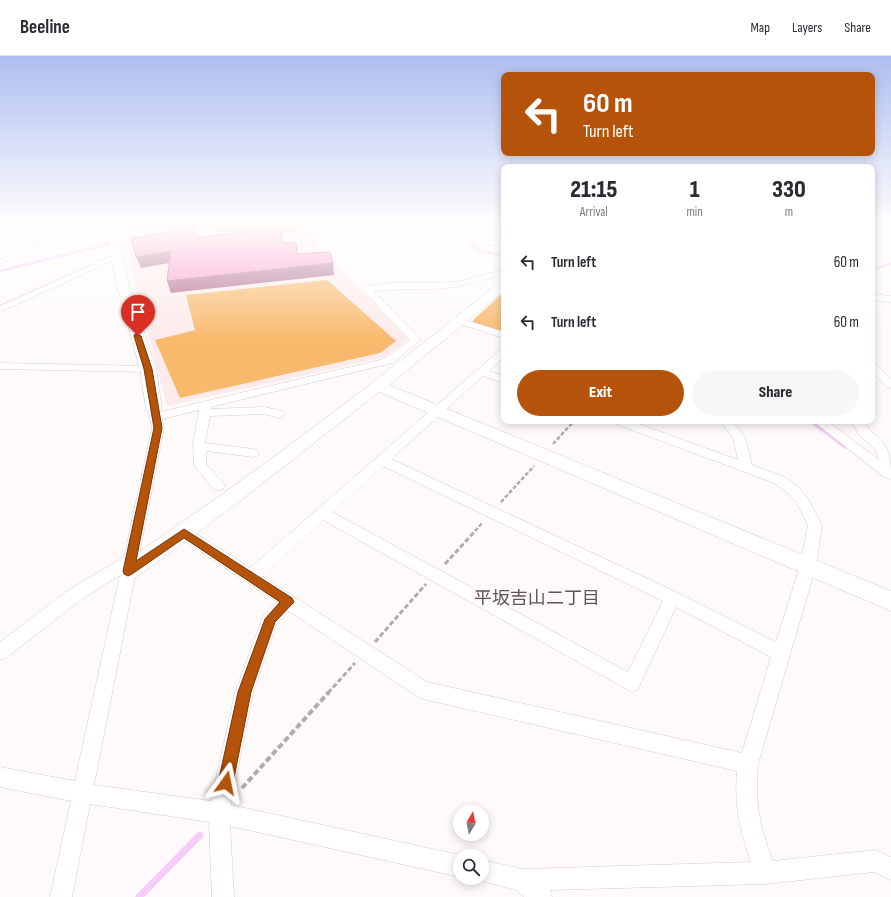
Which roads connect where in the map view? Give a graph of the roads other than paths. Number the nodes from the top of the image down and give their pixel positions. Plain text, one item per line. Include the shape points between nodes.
1 (88, 262) edge
2 (118, 262) edge
3 (501, 274) edge
4 (501, 289) edge
5 (875, 297) edge
6 (891, 299) edge
7 (0, 309) edge
8 (462, 322) junction
9 (501, 334) edge
10 (501, 355) edge
11 (0, 366) edge
12 (148, 369) junction
13 (875, 369) edge
14 (482, 372) junction
15 (501, 379) edge
16 (891, 385) edge
17 (378, 386) junction
18 (205, 409) junction
19 (437, 411) junction
20 (155, 413) junction
21 (279, 414) dead end
22 (628, 424) edge
23 (728, 424) edge
24 (823, 424) edge
25 (859, 424) edge
26 (199, 446) junction
27 (253, 453) dead end
28 (382, 460) junction
29 (746, 467) junction
30 (890, 474) edge
31 (218, 486) dead end
32 (322, 513) junction
33 (184, 533) junction
34 (130, 566) junction
35 (808, 566) junction
36 (251, 577) junction
37 (672, 598) junction
38 (891, 601) edge
39 (288, 602) junction
40 (0, 652) edge
41 (781, 653) junction
42 (748, 764) junction
43 (0, 777) edge
44 (82, 794) junction
45 (219, 813) junction
46 (453, 864) edge
47 (891, 869) edge
48 (489, 873) edge
49 (766, 873) junction
50 (522, 880) junction
51 (61, 897) edge
52 (223, 897) edge
53 (541, 897) edge

1 - 7 street
2 - 12 street
3 - 18 street via 453,285 367,289 416,340 388,361
4 - 8 street
5 - 6 street
8 - 9 street
8 - 17 street
10 - 14 street
11 - 12 street
12 - 20 street
13 - 16 street
14 - 15 street
14 - 19 street
17 - 19 street
17 - 33 street
18 - 20 street
18 - 21 street via 264,410
18 - 26 street
19 - 28 street
19 - 35 street
20 - 34 street via 158,428
22 - 29 street
23 - 29 street via 739,437
24 - 30 street
25 - 30 street via 864,434 880,447
26 - 27 street
26 - 31 street via 200,465
28 - 32 street
28 - 37 street
29 - 35 street via 779,480 802,500 815,525
32 - 36 street
32 - 37 street via 632,684
33 - 34 street
33 - 36 street
34 - 40 street via 73,596
34 - 44 street
35 - 38 street
35 - 41 street
36 - 39 street
37 - 41 street
39 - 42 street via 423,690
39 - 45 street via 270,619 244,692
41 - 42 street
42 - 49 street via 747,807 754,839
43 - 44 street
44 - 45 street
44 - 51 street
45 - 46 street
45 - 52 street
47 - 49 street via 875,861
48 - 50 street
49 - 50 street
50 - 53 street

